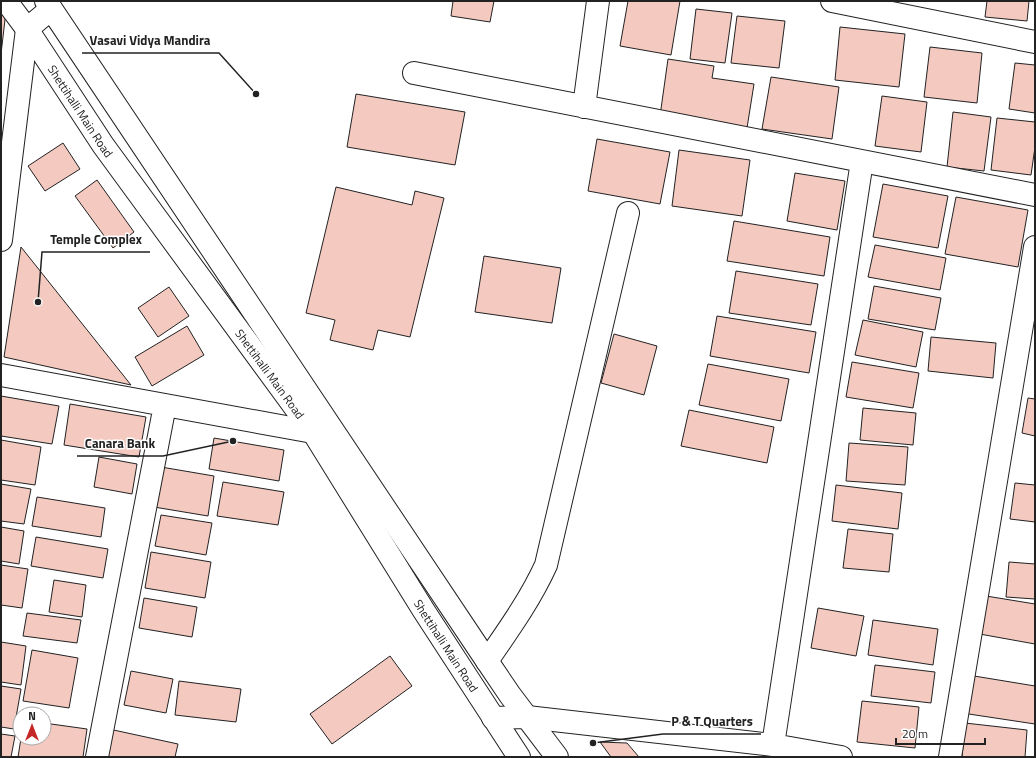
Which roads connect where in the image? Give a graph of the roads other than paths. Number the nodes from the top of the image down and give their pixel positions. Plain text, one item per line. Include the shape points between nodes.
1 (6, 1) edge
2 (598, 1) edge
3 (832, 1) edge
4 (49, 5) edge
5 (27, 29) junction
6 (1035, 42) edge
7 (414, 73) dead end
8 (584, 107) junction
9 (862, 161) junction
10 (1035, 195) edge
11 (628, 213) dead end
12 (1, 240) edge
13 (1035, 247) edge
14 (1, 375) edge
15 (164, 405) junction
16 (313, 432) junction
17 (487, 661) junction
18 (527, 716) junction
19 (493, 718) junction
20 (773, 745) junction
21 (97, 757) edge
22 (519, 757) edge
23 (557, 757) edge
24 (840, 757) edge
25 (950, 757) edge

1 - 5 street, Shettihalli Main Road
2 - 8 street
3 - 6 street
4 - 5 street
4 - 17 street, Shettihalli Main Road
5 - 12 street
5 - 16 street, Shettihalli Main Road via 103,145
7 - 8 street
8 - 9 street
9 - 10 street
9 - 20 street
11 - 17 street via 546,565 524,608
13 - 25 street
14 - 15 street
15 - 16 street
15 - 21 street
16 - 19 street, Shettihalli Main Road
17 - 18 street, Shettihalli Main Road
18 - 19 street
18 - 20 street
18 - 23 street, Shettihalli Main Road
19 - 22 street, Shettihalli Main Road
20 - 24 street

